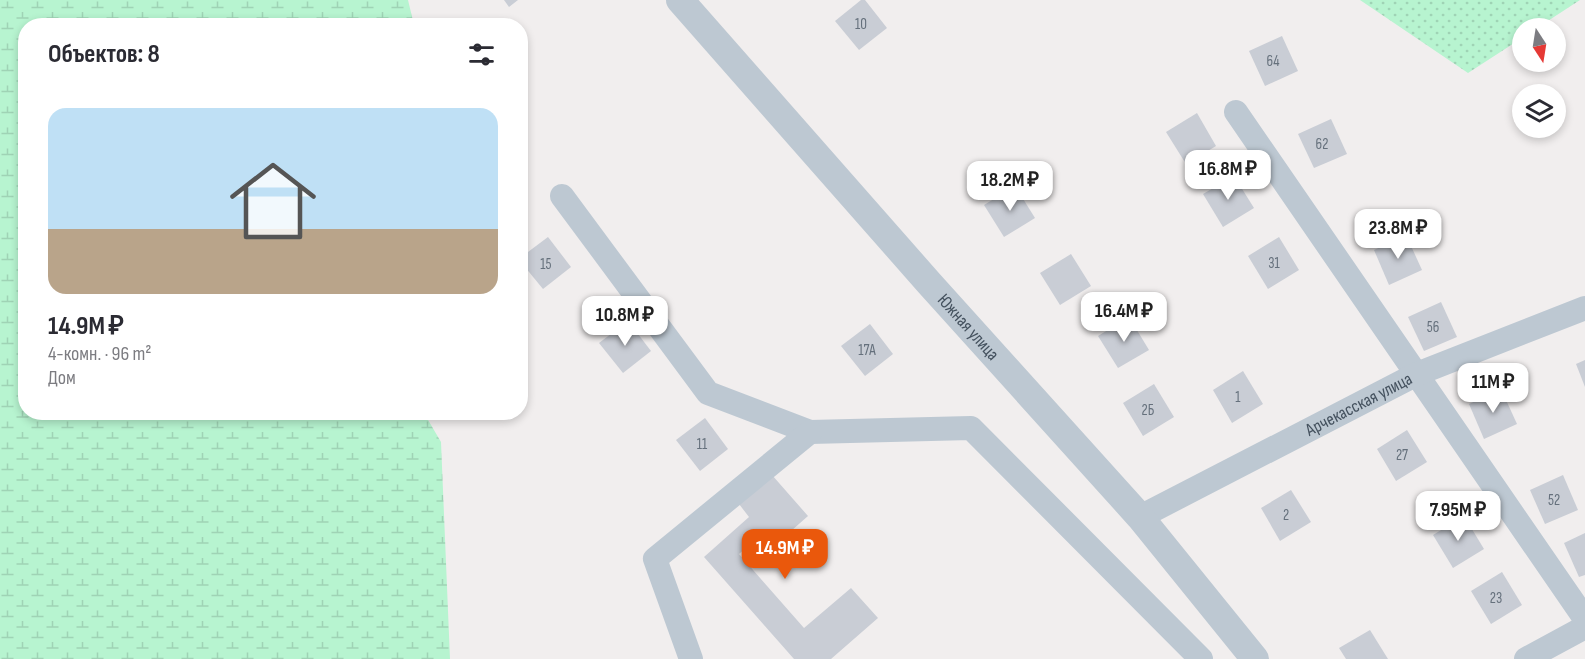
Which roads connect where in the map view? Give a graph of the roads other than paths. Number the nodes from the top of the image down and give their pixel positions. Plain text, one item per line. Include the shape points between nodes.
1 (680, 0) edge
2 (1236, 112) dead end
3 (562, 196) dead end
4 (1585, 308) edge
5 (1417, 374) junction
6 (810, 432) junction
7 (1140, 517) junction
8 (1585, 619) edge
9 (1585, 627) edge
10 (691, 659) edge
11 (1201, 659) edge
12 (1255, 659) edge
13 (1526, 659) edge

1 - 7 street, Южная улица
2 - 5 street
3 - 6 street via 708,393
4 - 5 street, Арчекасская улица
5 - 7 street, Арчекасская улица
5 - 8 street
6 - 10 street via 655,559
6 - 11 street via 971,428
7 - 12 street, Южная улица
9 - 13 street

